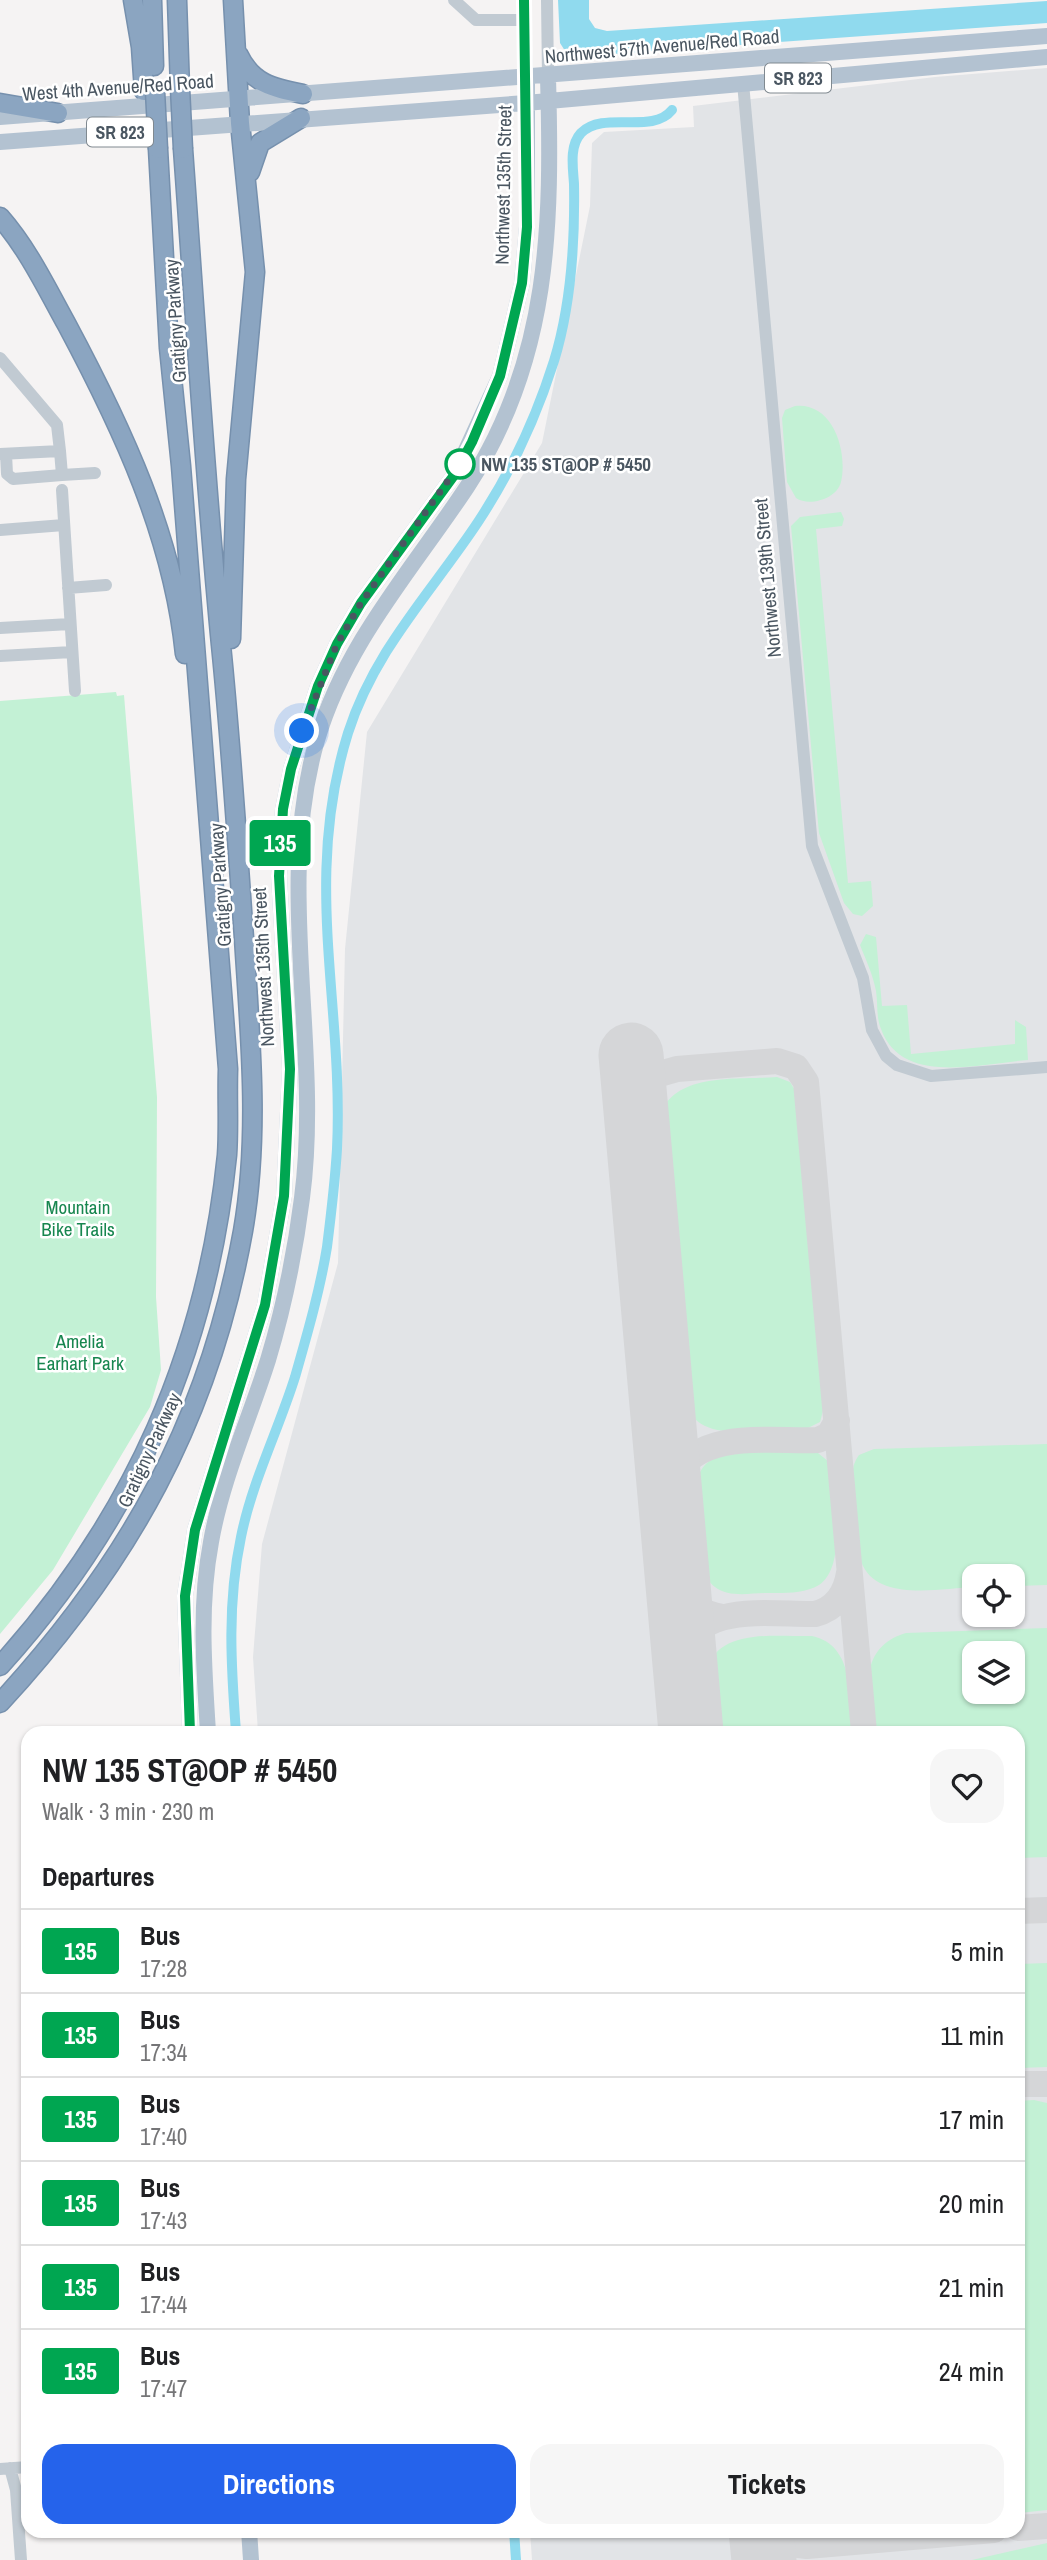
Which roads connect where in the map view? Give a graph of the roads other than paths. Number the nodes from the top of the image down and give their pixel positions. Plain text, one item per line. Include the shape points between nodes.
1 (133, 0) edge
2 (152, 0) edge
3 (177, 0) edge
4 (233, 0) edge
5 (454, 0) edge
6 (524, 0) edge
7 (547, 0) edge
8 (526, 20) junction
9 (1047, 36) edge
10 (235, 47) junction
11 (1047, 57) edge
12 (548, 76) junction
13 (527, 78) junction
14 (743, 83) junction
15 (149, 91) junction
16 (303, 94) junction
17 (239, 99) junction
18 (549, 100) junction
19 (0, 103) edge
20 (526, 103) junction
21 (58, 113) junction
22 (0, 117) edge
23 (301, 118) junction
24 (240, 123) junction
25 (0, 142) edge
26 (248, 186) junction
27 (0, 216) edge
28 (0, 358) edge
29 (60, 451) junction
30 (3, 454) edge
31 (95, 473) dead end
32 (62, 475) junction
33 (62, 490) dead end
34 (64, 525) junction
35 (0, 530) edge
36 (106, 585) dead end
37 (68, 588) junction
38 (70, 624) junction
39 (0, 628) edge
40 (72, 652) junction
41 (0, 655) edge
42 (75, 691) dead end
43 (229, 709) junction
44 (201, 750) junction
45 (1047, 1067) edge
46 (0, 1666) edge
47 (0, 1703) edge
48 (190, 1726) edge
49 (208, 1726) edge
50 (5, 2469) edge
51 (250, 2538) edge
52 (21, 2560) edge
53 (251, 2560) edge

1 - 15 highway
2 - 15 highway, Gratigny Parkway
3 - 43 highway, Gratigny Parkway, bridge via 183,149
4 - 10 highway
5 - 8 street via 476,20
6 - 8 street
7 - 12 street
8 - 13 street
9 - 12 main road, Northwest 57th Avenue/Red Road / SR 823
10 - 16 highway via 257,81
10 - 17 highway
11 - 14 main road, SR 823
12 - 13 main road, Northwest 57th Avenue/Red Road / SR 823
12 - 18 main road, Northwest 135th Street
13 - 16 main road, Northwest 57th Avenue/Red Road / SR 823
13 - 20 main road, Northwest 135th Street
14 - 18 main road, SR 823
14 - 45 street, Northwest 139th Street via 810,836 863,978 872,1030 886,1056 904,1068 931,1076
15 - 44 highway, Gratigny Parkway, bridge
16 - 17 main road, Northwest 57th Avenue/Red Road / SR 823
17 - 21 main road, West 4th Avenue/Red Road / SR 823
17 - 24 highway
18 - 20 main road, SR 823
18 - 49 main road, Northwest 135th Street via 550,223 543,285 521,373 470,483 354,651 318,737 308,775 298,868 308,1069 302,1196 281,1311 211,1536 202,1643
19 - 21 highway
20 - 23 main road, SR 823
20 - 48 main road, Northwest 135th Street via 527,227 522,283 500,376 455,474 361,603 337,644 291,769 279,876 290,1069 284,1196 265,1305 195,1530 185,1596
21 - 22 main road, West 4th Avenue/Red Road / SR 823
23 - 24 main road, SR 823
23 - 26 highway via 260,143
24 - 25 main road, SR 823
24 - 26 highway
26 - 43 highway via 255,272 236,479
27 - 44 highway via 27,251 104,395 137,468 176,594
28 - 29 street via 57,425
29 - 30 street
29 - 32 street
30 - 32 street via 10,478
31 - 32 street
33 - 34 street
34 - 35 street
34 - 37 street
36 - 37 street
37 - 38 street
38 - 39 street
38 - 40 street
40 - 41 street
40 - 42 street
43 - 47 highway, Gratigny Parkway via 253,1070 243,1229 224,1315 200,1390 135,1529 52,1647
44 - 46 highway, Gratigny Parkway via 228,1069 227,1153 214,1250 166,1411 135,1476 90,1553 46,1615
50 - 52 street via 16,2490
51 - 53 main road

